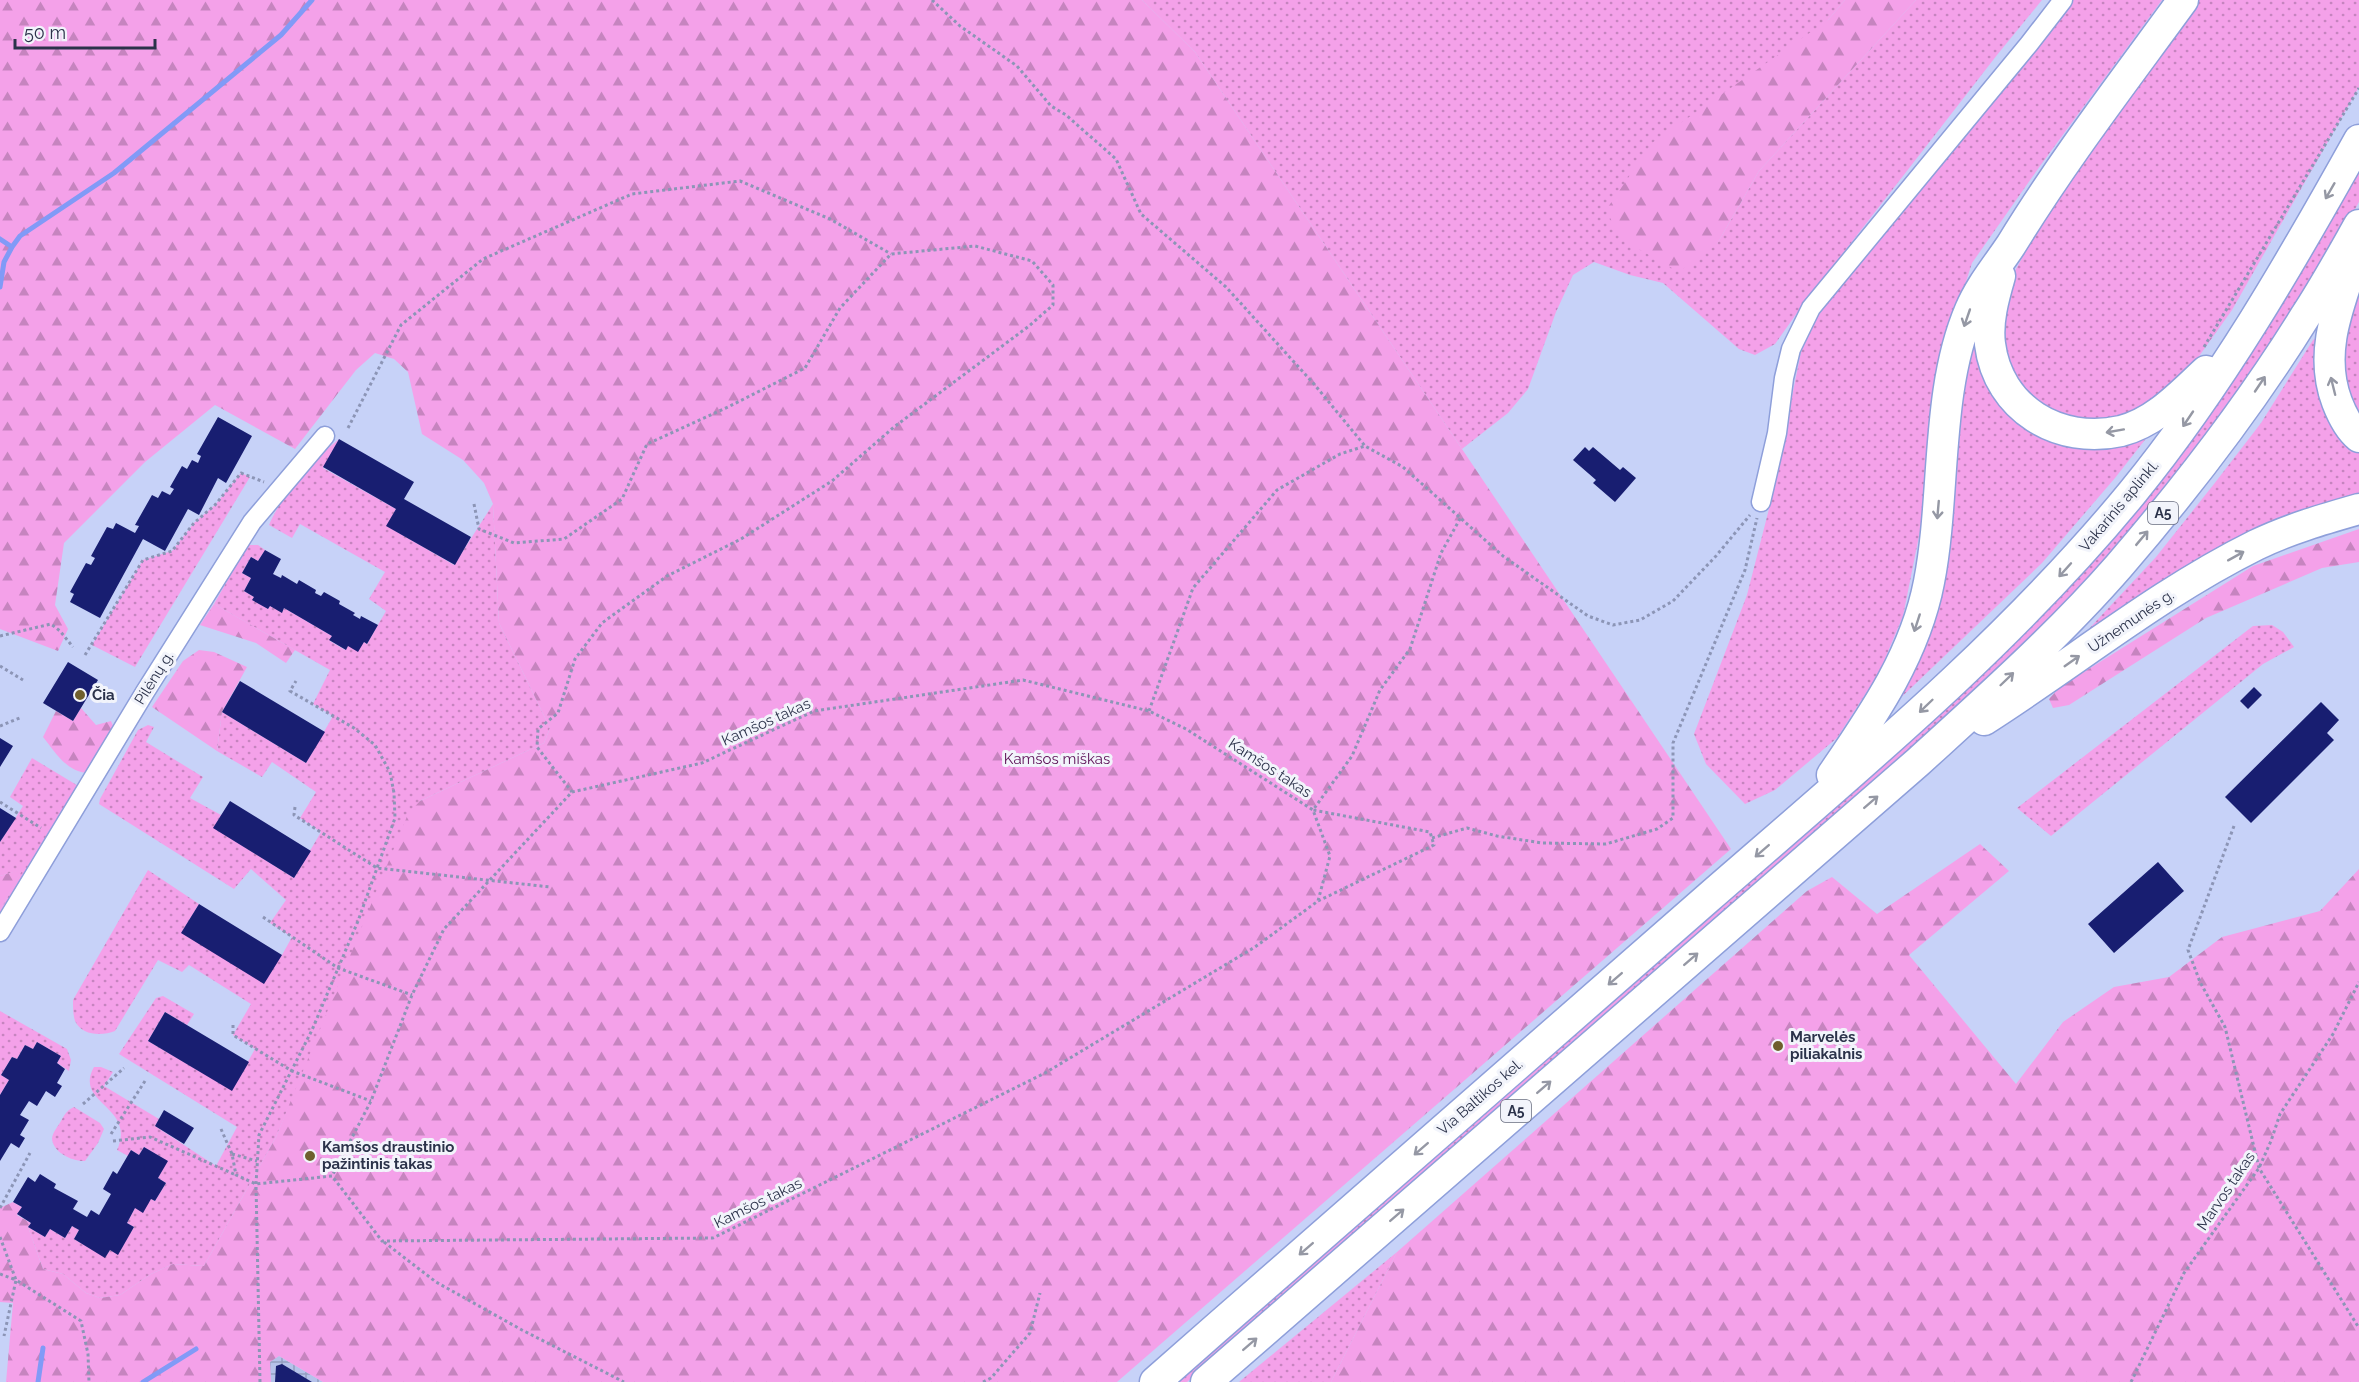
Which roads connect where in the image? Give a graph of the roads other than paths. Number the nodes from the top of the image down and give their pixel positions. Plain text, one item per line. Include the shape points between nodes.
1 (2063, 0) edge
2 (2182, 0) edge
3 (2359, 140) edge
4 (2359, 225) edge
5 (2359, 243) edge
6 (2007, 250) junction
7 (2245, 336) junction
8 (325, 436) dead end
9 (2359, 437) edge
10 (1761, 502) road end
11 (2359, 509) edge
12 (1918, 762) junction
13 (1806, 813) junction
14 (0, 932) edge
15 (1155, 1382) edge
16 (1206, 1382) edge

1 - 10 street via 1811,308 1791,349
2 - 6 highway
3 -> 7 highway, Vakarinis aplinkl. / A5
12 -> 4 highway, A5 via 2067,620 2171,503 2226,434 2300,325
9 -> 5 highway via 2346,421 2334,394 2329,356 2331,329
7 -> 6 highway via 2146,421 2122,430 2088,435 2056,429 2026,411 2005,388 1995,366 1989,342 1991,308
6 -> 13 highway via 1970,309 1958,348 1949,391 1935,549 1929,585 1907,654 1876,710
7 -> 13 highway, Vakarinis aplinkl. / A5 via 2181,430 2062,573 1919,713
8 - 14 street, Pilėnų g. via 252,522
12 -> 11 highway, Užnemunės g. via 2201,575 2308,523
16 -> 12 highway, A5
13 -> 15 highway, Via Baltikos kel. / A5

